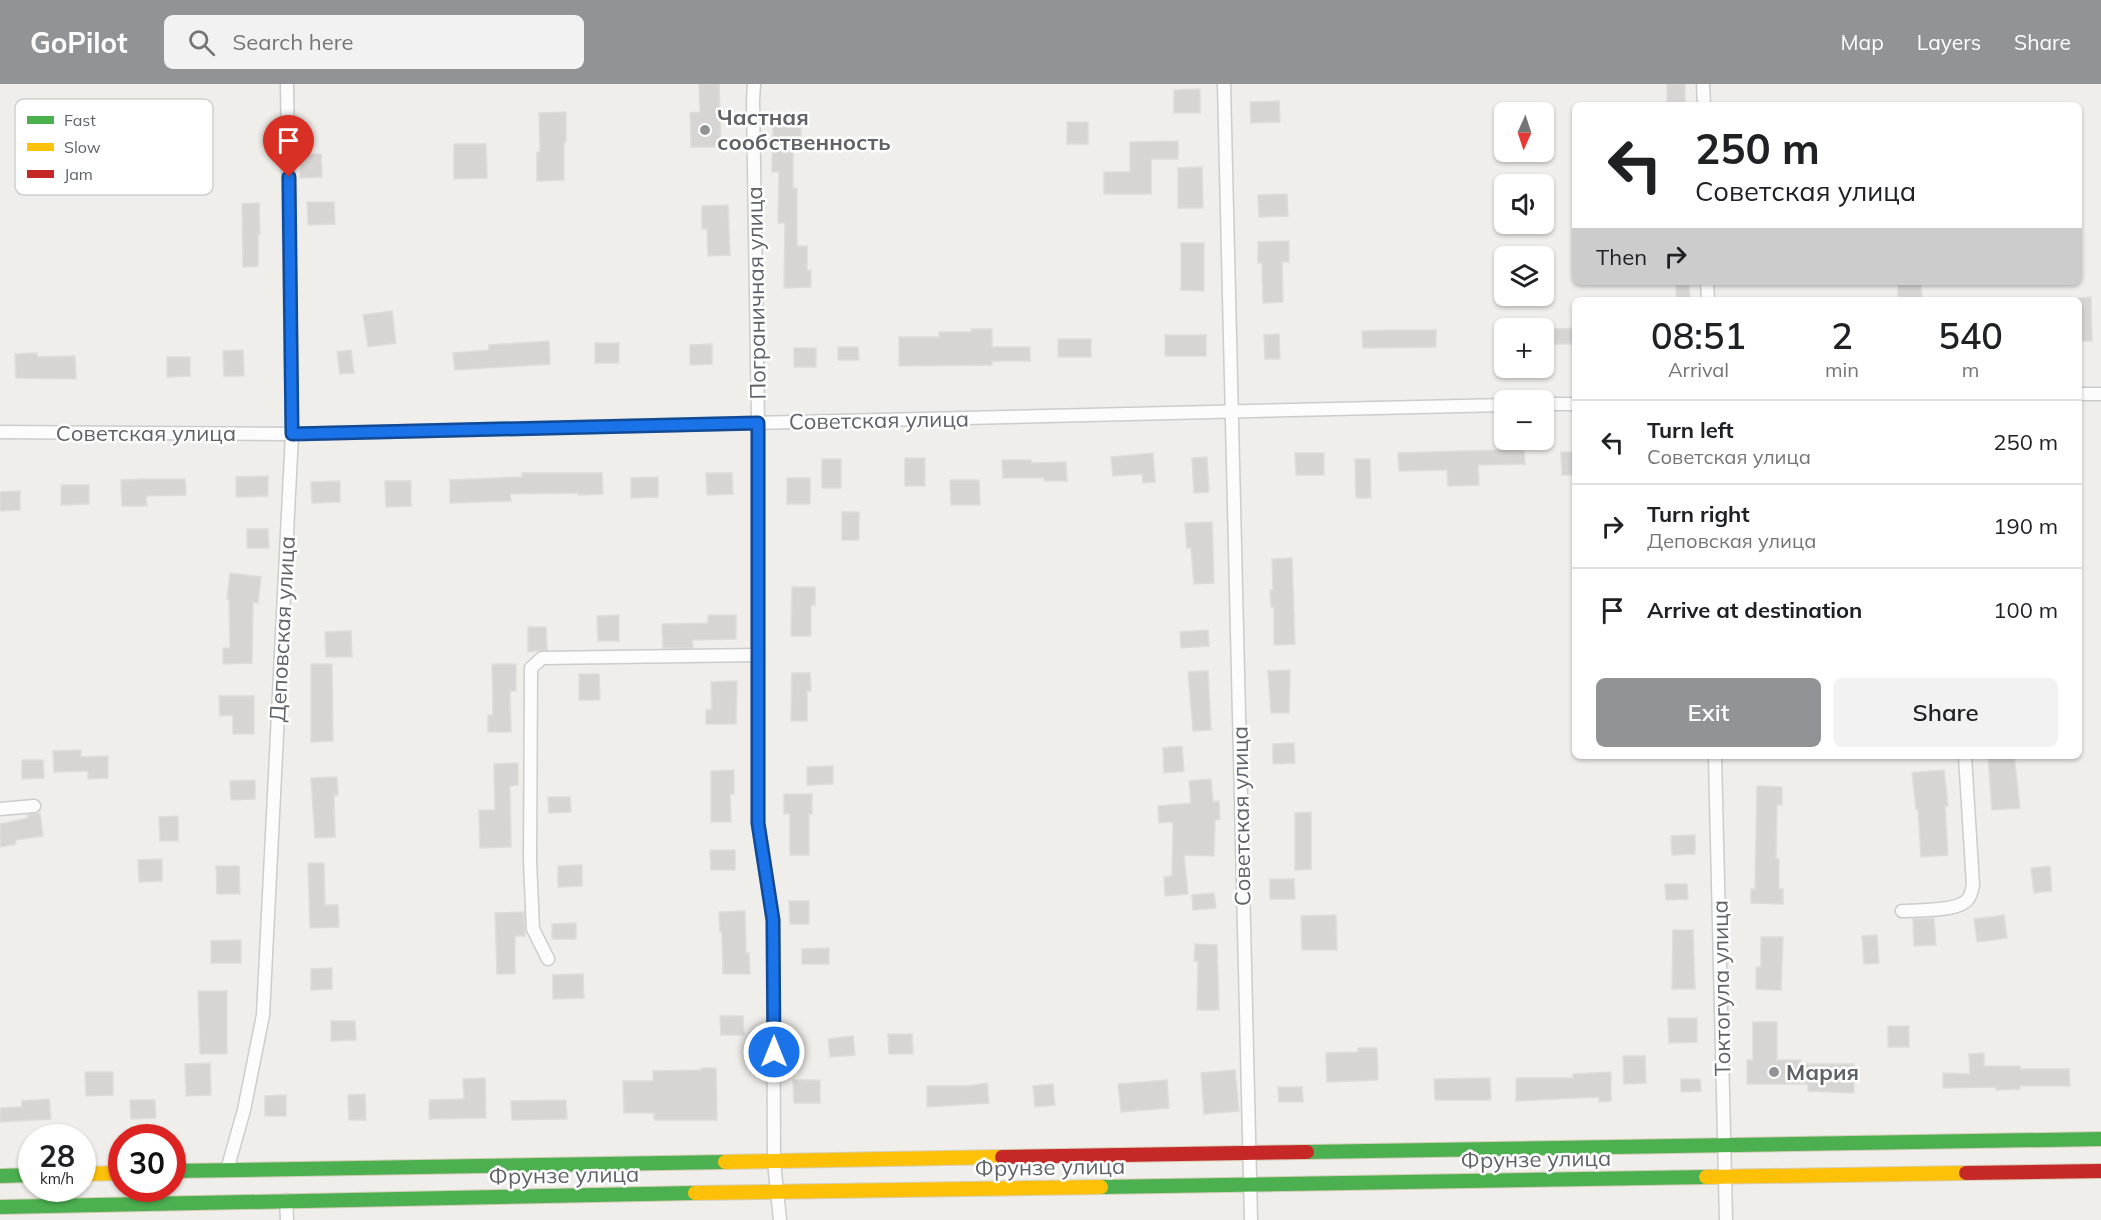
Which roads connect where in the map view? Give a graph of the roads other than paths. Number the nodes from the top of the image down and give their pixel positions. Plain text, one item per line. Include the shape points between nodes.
1 (287, 84) edge
2 (754, 84) edge
3 (1224, 84) edge
4 (1703, 84) edge
5 (1704, 102) edge
6 (2082, 394) edge
7 (2101, 394) edge
8 (1554, 404) edge
9 (1572, 404) edge
10 (1494, 405) edge
11 (1231, 412) junction
12 (758, 423) junction
13 (0, 432) edge
14 (292, 434) junction
15 (758, 655) junction
16 (1715, 759) edge
17 (1965, 759) edge
18 (34, 806) dead end
19 (0, 809) edge
20 (1902, 911) dead end
21 (548, 959) dead end
22 (2101, 1139) edge
23 (1724, 1146) junction
24 (1249, 1153) junction
25 (774, 1161) junction
26 (227, 1170) junction
27 (2101, 1170) edge
28 (186, 1171) edge
29 (18, 1175) edge
30 (0, 1176) edge
31 (1725, 1177) junction
32 (1250, 1185) junction
33 (777, 1193) junction
34 (286, 1200) junction
35 (0, 1207) edge
36 (287, 1220) edge
37 (780, 1220) edge
38 (1251, 1220) edge
39 (1726, 1220) edge

1 - 14 street, Деповская улица
2 - 12 street, Пограничная улица
3 - 11 street, Советская улица
4 - 5 street
6 - 7 street
8 - 9 street
10 - 11 street, Советская улица
11 - 12 street, Советская улица
11 - 24 street, Советская улица
12 - 14 street, Советская улица
12 - 15 street, Пограничная улица
13 - 14 street, Советская улица
14 - 26 street, Деповская улица via 263,1015
15 - 21 street via 542,658 531,668 533,928
15 - 25 street, Пограничная улица via 758,823 773,920
16 - 23 street, Токтогула улица
17 - 20 street via 1973,885 1969,899 1950,908
18 - 19 street
22 - 23 main road, Фрунзе улица
23 - 24 main road, Фрунзе улица
23 - 31 street, Токтогула улица
24 - 25 main road, Фрунзе улица
24 - 32 street, Советская улица
25 - 26 main road, Фрунзе улица
25 - 33 street, Пограничная улица
26 - 28 main road, Фрунзе улица
27 - 31 main road, Фрунзе улица
29 - 30 main road
31 - 32 main road, Фрунзе улица
31 - 39 street, Токтогула улица
32 - 33 main road, Фрунзе улица
32 - 38 street, Советская улица
33 - 34 main road, Фрунзе улица
33 - 37 street, Пограничная улица
34 - 35 main road, Фрунзе улица
34 - 36 street

